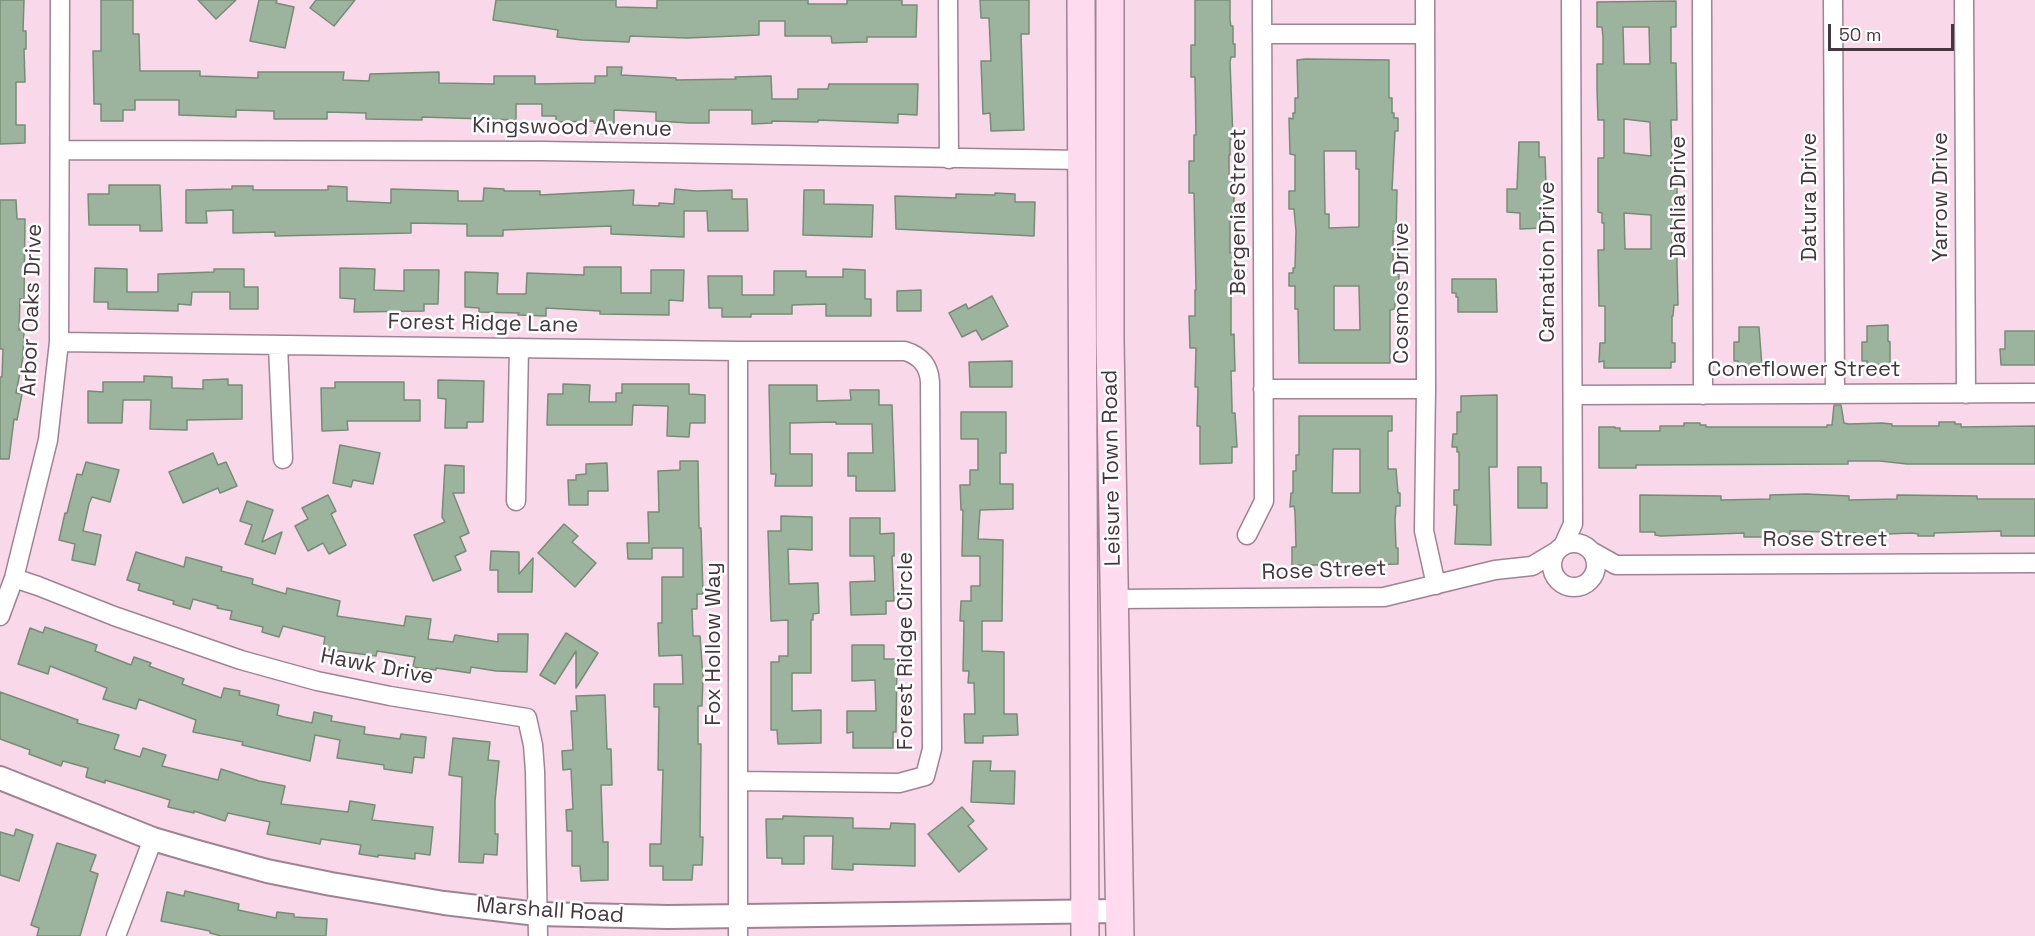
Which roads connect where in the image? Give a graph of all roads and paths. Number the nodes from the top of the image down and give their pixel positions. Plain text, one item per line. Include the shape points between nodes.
1 (60, 0) edge
2 (948, 0) edge
3 (1081, 0) edge
4 (1110, 0) edge
5 (1262, 0) edge
6 (1425, 0) edge
7 (1571, 0) edge
8 (1702, 0) edge
9 (1833, 0) edge
10 (1964, 0) edge
11 (1263, 34) junction
12 (1425, 34) junction
13 (61, 150) junction
14 (949, 159) junction
15 (1082, 160) junction
16 (1110, 340) junction
17 (59, 342) junction
18 (278, 346) junction
19 (519, 348) junction
20 (738, 351) junction
21 (905, 351) joint
22 (1263, 389) junction
23 (1426, 389) junction
24 (2035, 393) edge
25 (1834, 394) junction
26 (1966, 394) junction
27 (1573, 395) junction
28 (1703, 395) junction
29 (283, 459) dead end
30 (516, 501) dead end
31 (1573, 524) junction
32 (1246, 535) dead end
33 (1560, 549) junction
34 (1588, 549) junction
35 (2035, 562) edge
36 (1616, 565) junction
37 (1532, 566) junction
38 (1556, 577) junction
39 (14, 578) junction
40 (1591, 579) junction
41 (1436, 585) junction
42 (1115, 599) junction
43 (0, 616) edge
44 (0, 778) edge
45 (739, 781) junction
46 (153, 839) junction
47 (537, 914) junction
48 (1119, 923) edge
49 (1084, 924) edge
50 (738, 926) edge
51 (116, 936) edge
52 (538, 936) edge

1 - 13 street, Arbor Oaks Drive
2 - 14 street
3 - 15 main road, Leisure Town Road
4 - 16 main road, Leisure Town Road
5 - 11 street, Bergenia Street
6 - 12 street, Cosmos Drive
7 - 27 street, Carnation Drive
8 - 28 street, Dahlia Drive
9 - 25 street, Datura Drive
10 - 26 street, Yarrow Drive
11 - 12 street
11 - 22 street, Bergenia Street
12 - 23 street, Cosmos Drive
13 - 14 street, Kingswood Avenue via 542,151
13 - 17 street, Arbor Oaks Drive
14 - 15 street, Kingswood Avenue
15 - 16 main road via 1094,179 1100,200
15 - 49 main road, Leisure Town Road
16 - 42 main road, Leisure Town Road
17 - 18 street, Forest Ridge Lane
17 - 39 street, Arbor Oaks Drive via 48,440
18 - 19 street, Forest Ridge Lane
18 - 29 street
19 - 20 street, Forest Ridge Lane
19 - 30 street
20 - 21 street, Forest Ridge Lane
20 - 45 street, Fox Hollow Way
21 - 45 street, Forest Ridge Circle via 915,354 930,372 932,749 925,776 899,783
22 - 23 street
22 - 32 street, Bergenia Street via 1264,501
23 - 41 street, Cosmos Drive via 1424,531
24 - 26 street, Coneflower Street
25 - 26 street, Coneflower Street
25 - 28 street, Coneflower Street
27 - 28 street, Coneflower Street
27 - 31 street, Carnation Drive
31 - 33 street, Carnation Drive
31 - 34 street, Carnation Drive
33 - 34 street via 1578,544
33 - 37 street, Rose Street
33 - 38 street via 1552,564
34 - 36 street, Rose Street
34 - 40 street via 1596,565
35 - 36 street, Rose Street
36 - 40 street, Rose Street
37 - 38 street
37 - 41 street, Rose Street via 1495,570
38 - 40 street via 1573,587
39 - 43 street, Arbor Oaks Drive
39 - 47 street, Hawk Drive via 188,643 317,681 527,718 535,771
41 - 42 street, Rose Street via 1384,597
42 - 48 main road, Leisure Town Road
44 - 46 street, Marshall Road
45 - 50 street, Fox Hollow Way
46 - 47 street, Marshall Road via 267,871 343,886
46 - 51 street
47 - 50 street, Marshall Road via 668,917
47 - 52 street, Hawk Drive
48 - 49 street, Marshall Road
49 - 50 street, Marshall Road

